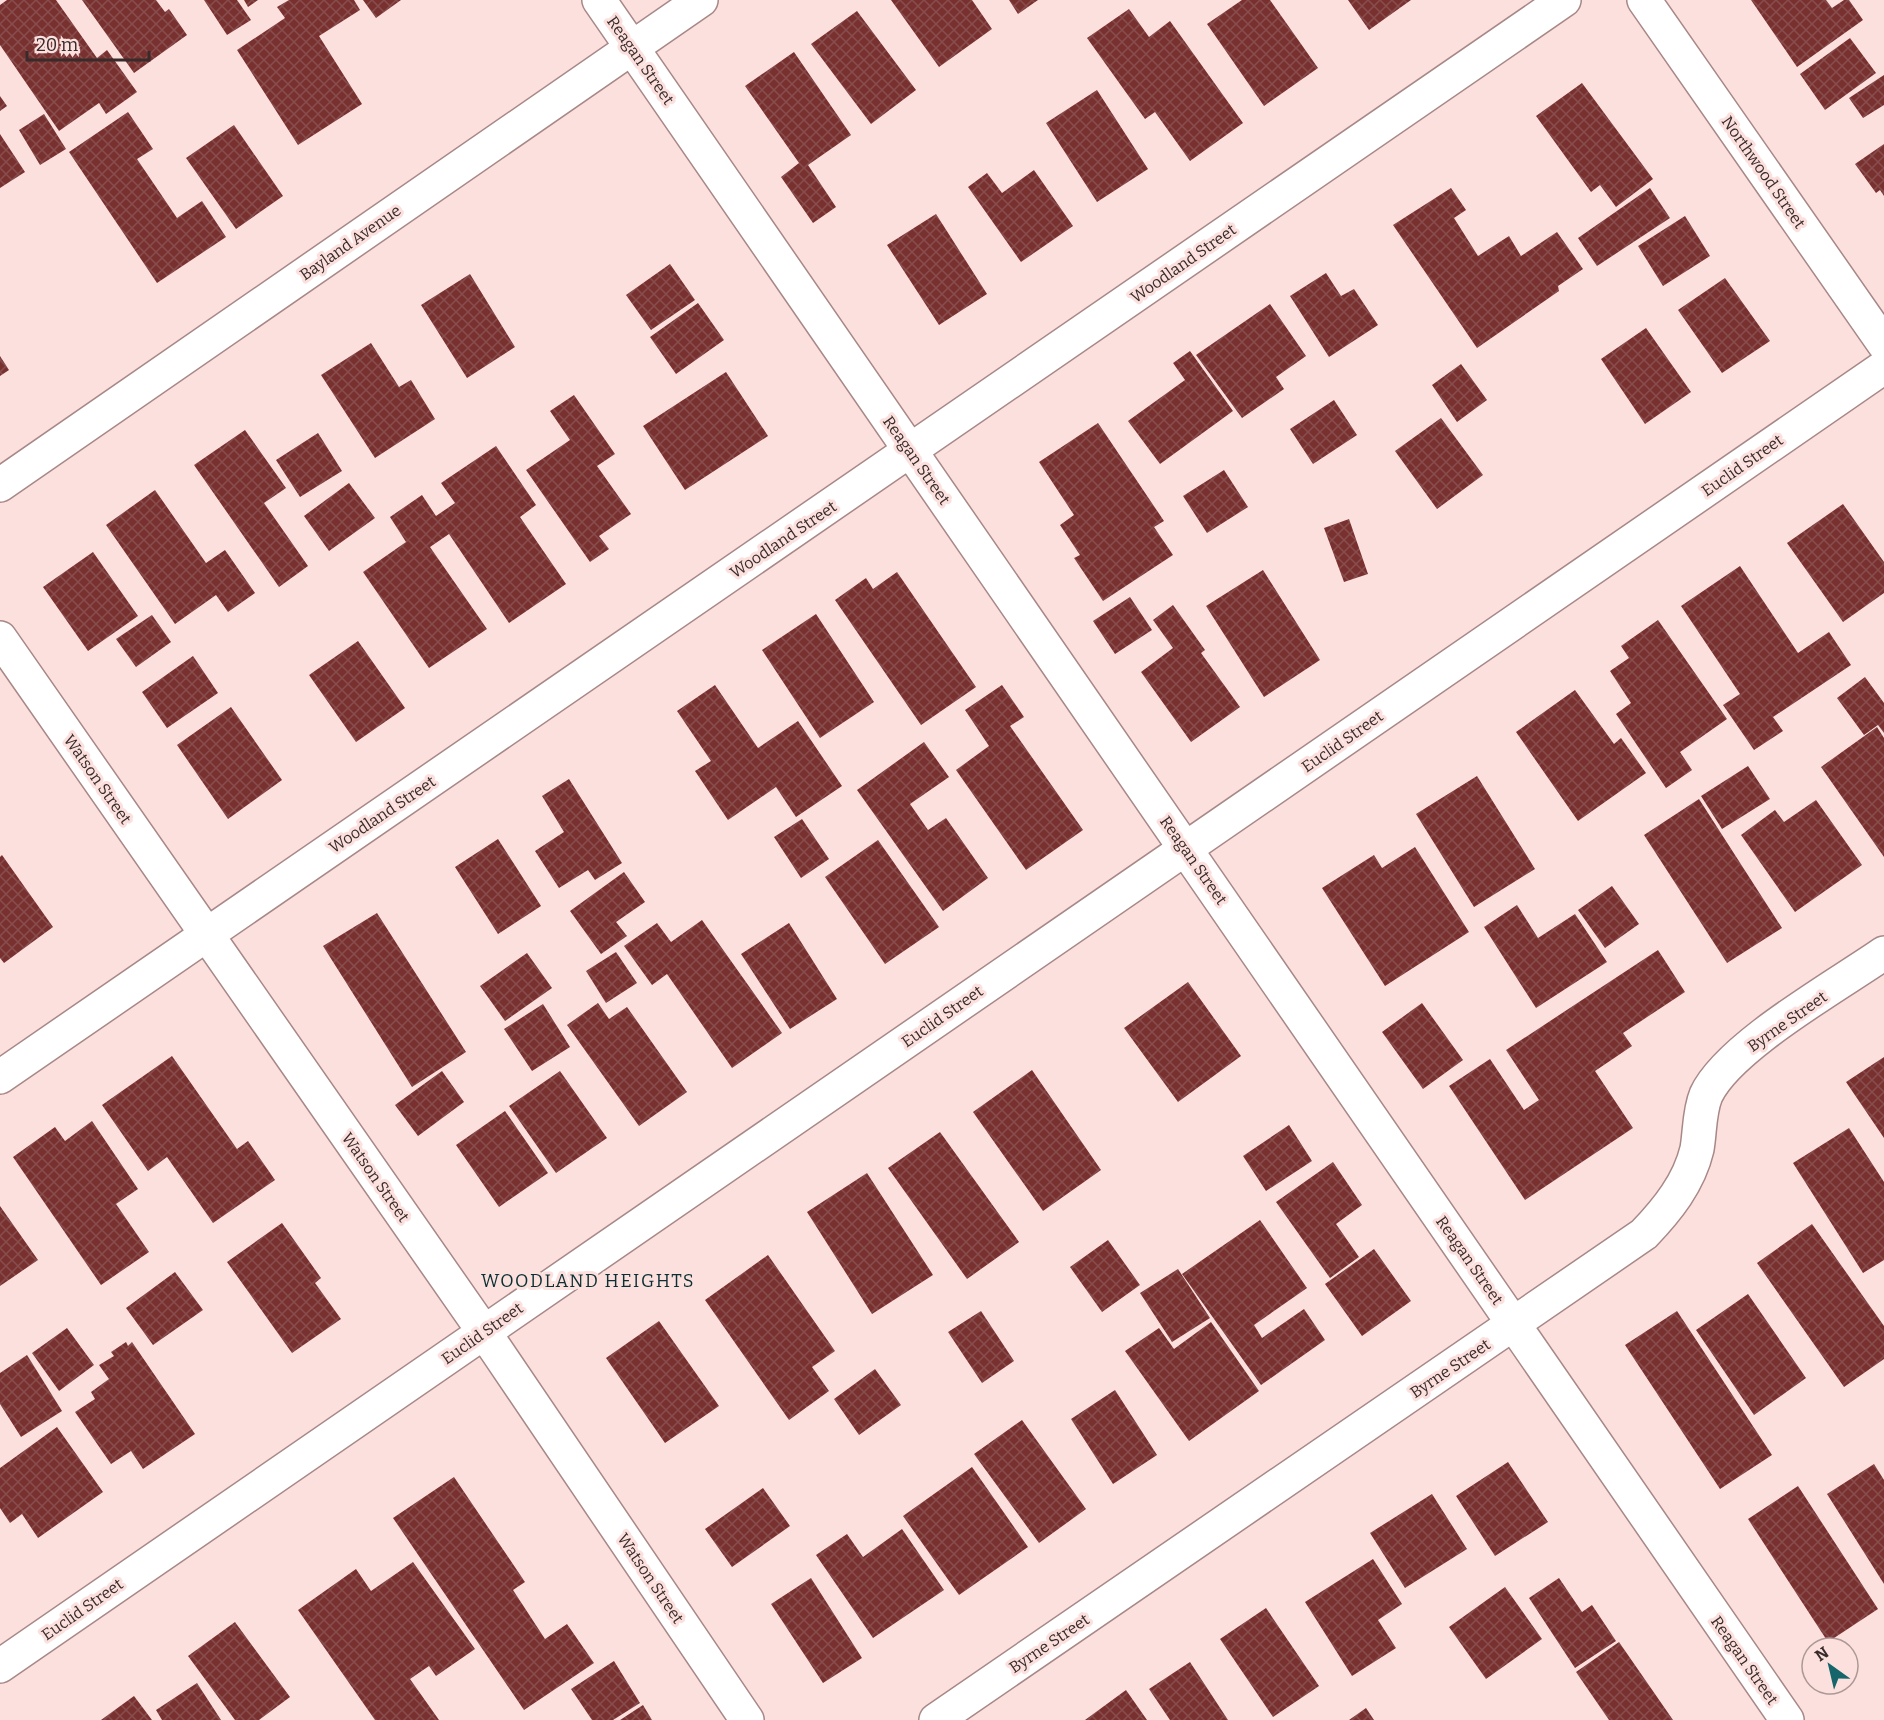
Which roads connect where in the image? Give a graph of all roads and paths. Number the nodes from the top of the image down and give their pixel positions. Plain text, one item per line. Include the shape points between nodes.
1 (599, 0) edge
2 (701, 0) edge
3 (1564, 0) edge
4 (1644, 0) edge
5 (632, 47) junction
6 (1884, 344) edge
7 (1884, 368) edge
8 (911, 451) junction
9 (0, 484) edge
10 (0, 638) edge
11 (1186, 848) junction
12 (206, 934) junction
13 (1884, 953) edge
14 (0, 1077) edge
15 (1514, 1324) junction
16 (484, 1332) junction
17 (0, 1666) edge
18 (747, 1720) edge
19 (936, 1720) edge
20 (1787, 1720) edge

1 - 5 street, Reagan Street
2 - 5 street, Bayland Avenue
3 - 8 street, Woodland Street
4 - 6 street, Northwood Street
5 - 8 street, Reagan Street
5 - 9 street, Bayland Avenue
7 - 11 street, Euclid Street
8 - 11 street, Reagan Street
8 - 12 street, Woodland Street
10 - 12 street, Watson Street
11 - 15 street, Reagan Street
11 - 16 street, Euclid Street
12 - 14 street, Woodland Street
12 - 16 street, Watson Street
13 - 15 street, Byrne Street via 1734,1058 1706,1097 1690,1172 1664,1214 1644,1234
15 - 19 street, Byrne Street
15 - 20 street, Reagan Street
16 - 17 street, Euclid Street
16 - 18 street, Watson Street

